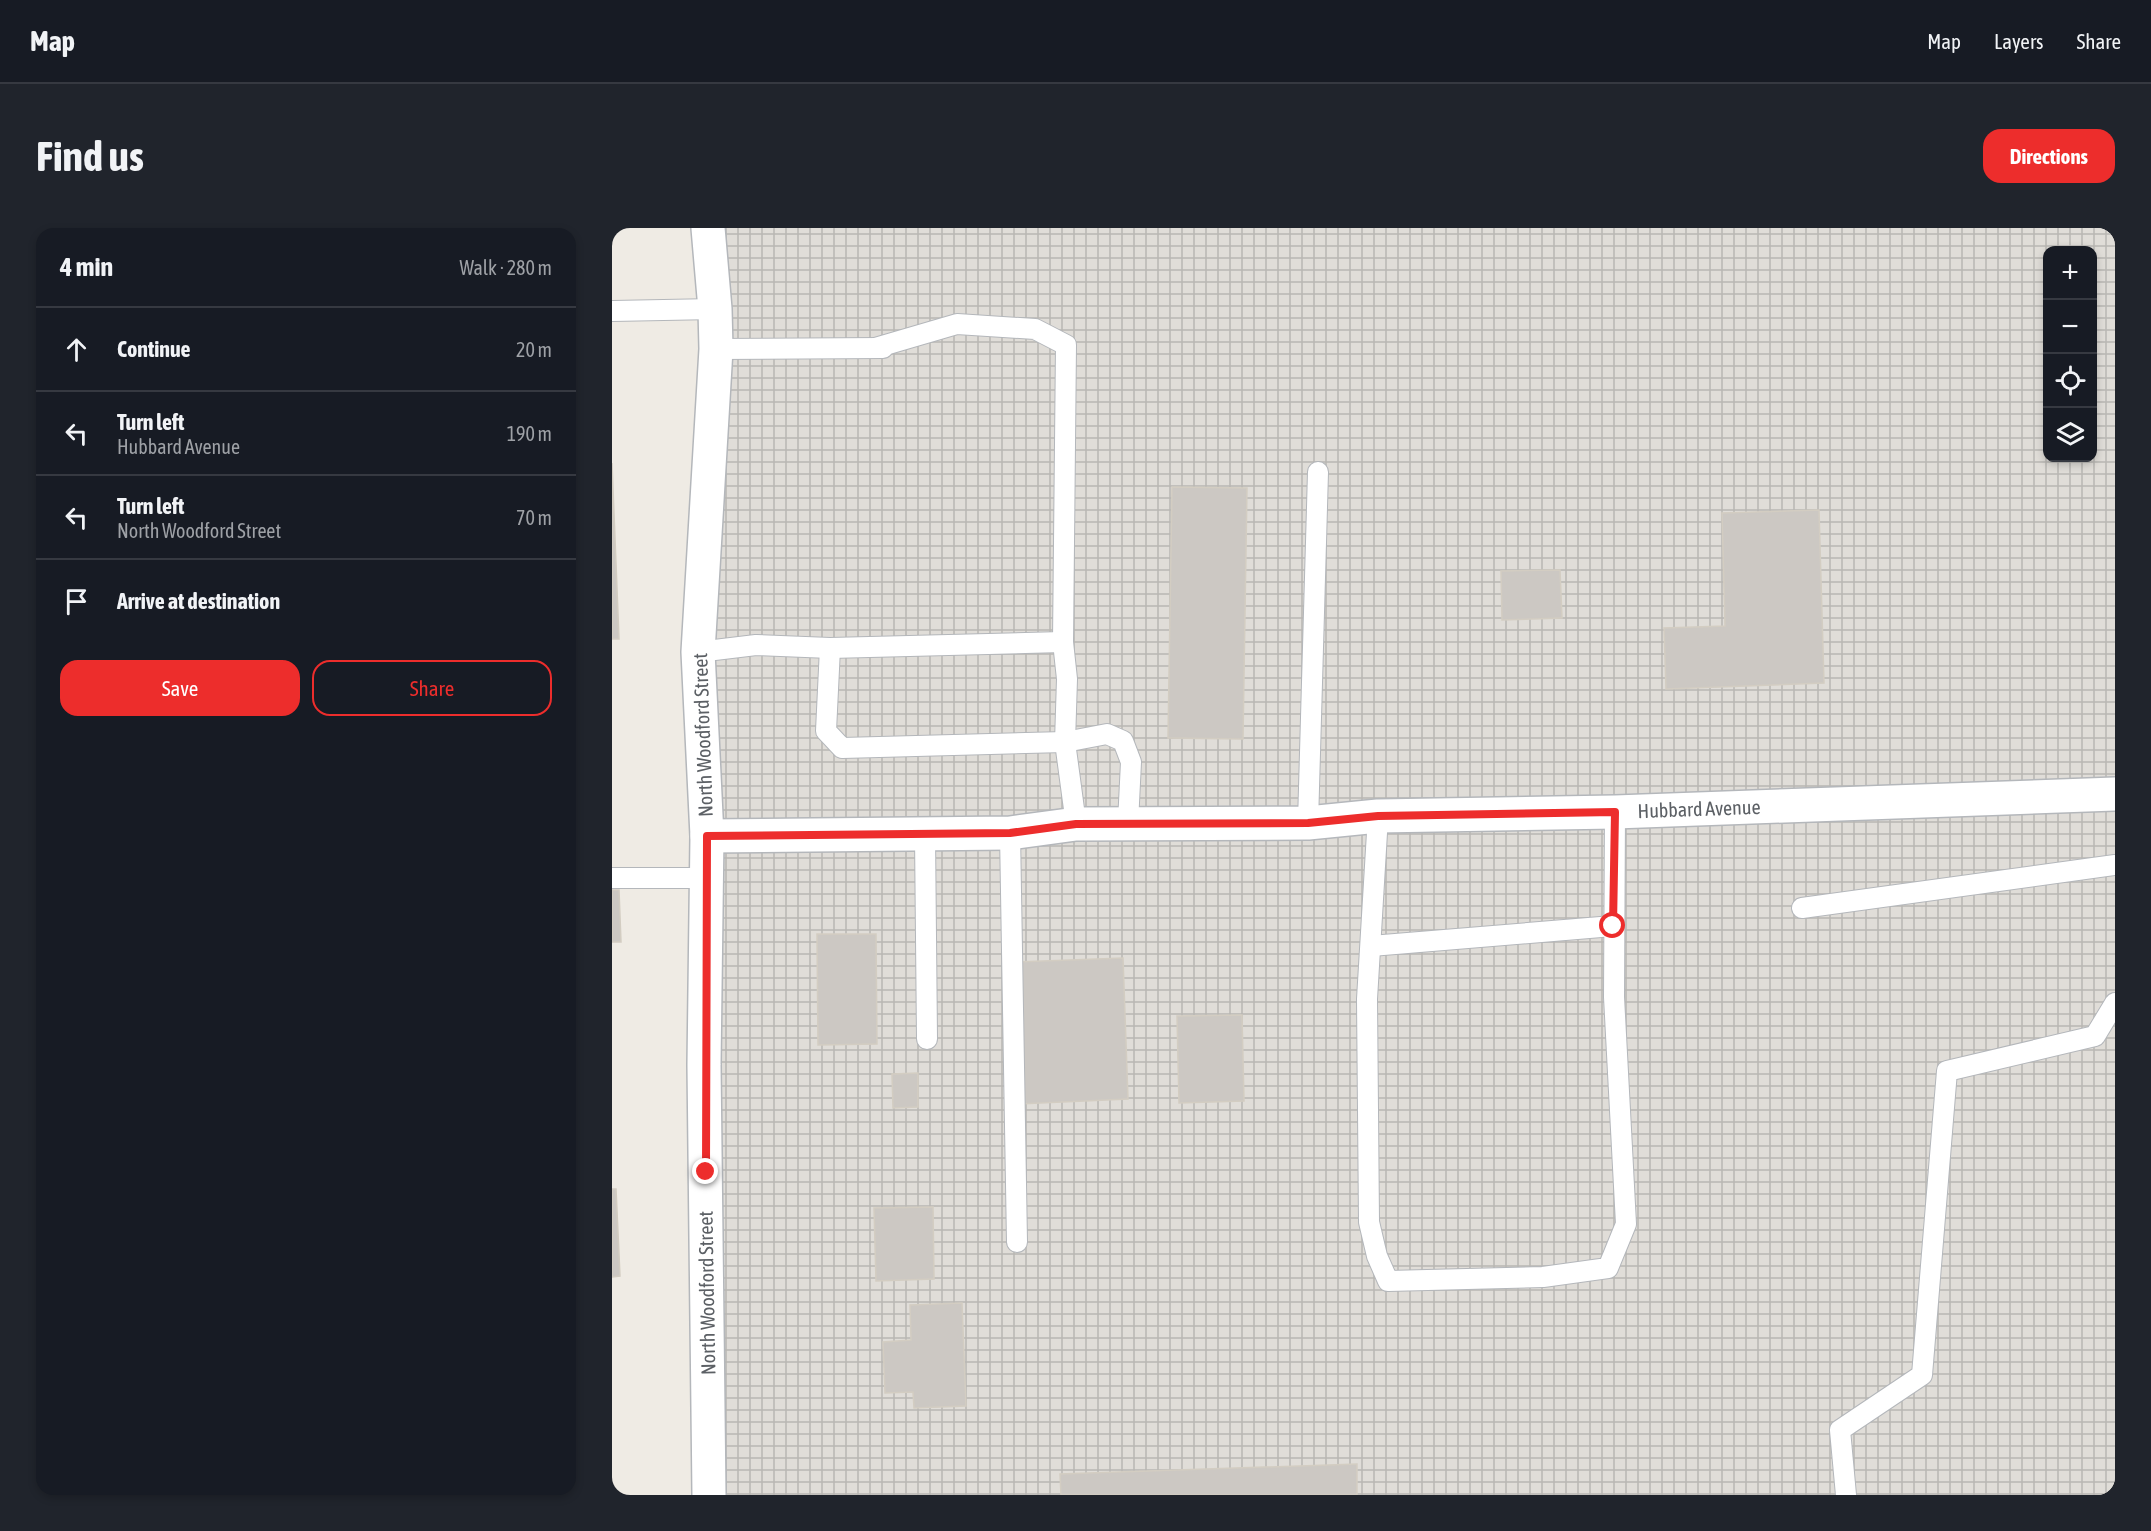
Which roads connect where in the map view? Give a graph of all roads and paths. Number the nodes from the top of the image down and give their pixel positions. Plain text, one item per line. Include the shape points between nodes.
1 (708, 228) edge
2 (715, 309) junction
3 (612, 311) edge
4 (716, 349) junction
5 (1318, 472) dead end
6 (1063, 642) junction
7 (830, 648) junction
8 (698, 652) junction
9 (1065, 742) junction
10 (2115, 794) edge
11 (1615, 812) junction
12 (1378, 816) junction
13 (1128, 823) junction
14 (1308, 823) junction
15 (1076, 824) junction
16 (1010, 833) junction
17 (925, 835) junction
18 (707, 836) junction
19 (2115, 865) edge
20 (612, 878) edge
21 (706, 878) junction
22 (1802, 908) dead end
23 (1613, 926) junction
24 (1371, 946) junction
25 (2115, 1003) edge
26 (927, 1039) dead end
27 (1017, 1242) dead end
28 (710, 1495) edge
29 (1846, 1495) edge

1 - 2 street, North Woodford Street
2 - 3 lane
2 - 4 street, North Woodford Street
4 - 6 lane via 879,348 957,324 1035,329 1066,345
4 - 8 street, North Woodford Street
5 - 14 lane
6 - 7 lane
6 - 9 lane via 1067,679
7 - 8 lane via 756,645
7 - 9 lane via 826,731 842,748
8 - 18 street, North Woodford Street
9 - 13 lane via 1107,734 1123,741 1131,762
9 - 15 lane
10 - 11 street, Hubbard Avenue
11 - 12 street, Hubbard Avenue
11 - 23 lane
12 - 14 street, Hubbard Avenue
12 - 24 lane
13 - 14 street, Hubbard Avenue
13 - 15 street, Hubbard Avenue
15 - 16 street, Hubbard Avenue
16 - 17 street, Hubbard Avenue
16 - 27 lane
17 - 18 street, Hubbard Avenue
17 - 26 lane
18 - 21 street, North Woodford Street
19 - 22 lane
20 - 21 lane
21 - 28 street, North Woodford Street via 704,1065
23 - 24 lane
23 - 24 lane via 1626,1224 1608,1268 1543,1277 1388,1281 1369,1222 1367,999
25 - 29 lane via 2095,1036 1947,1071 1922,1375 1840,1430

